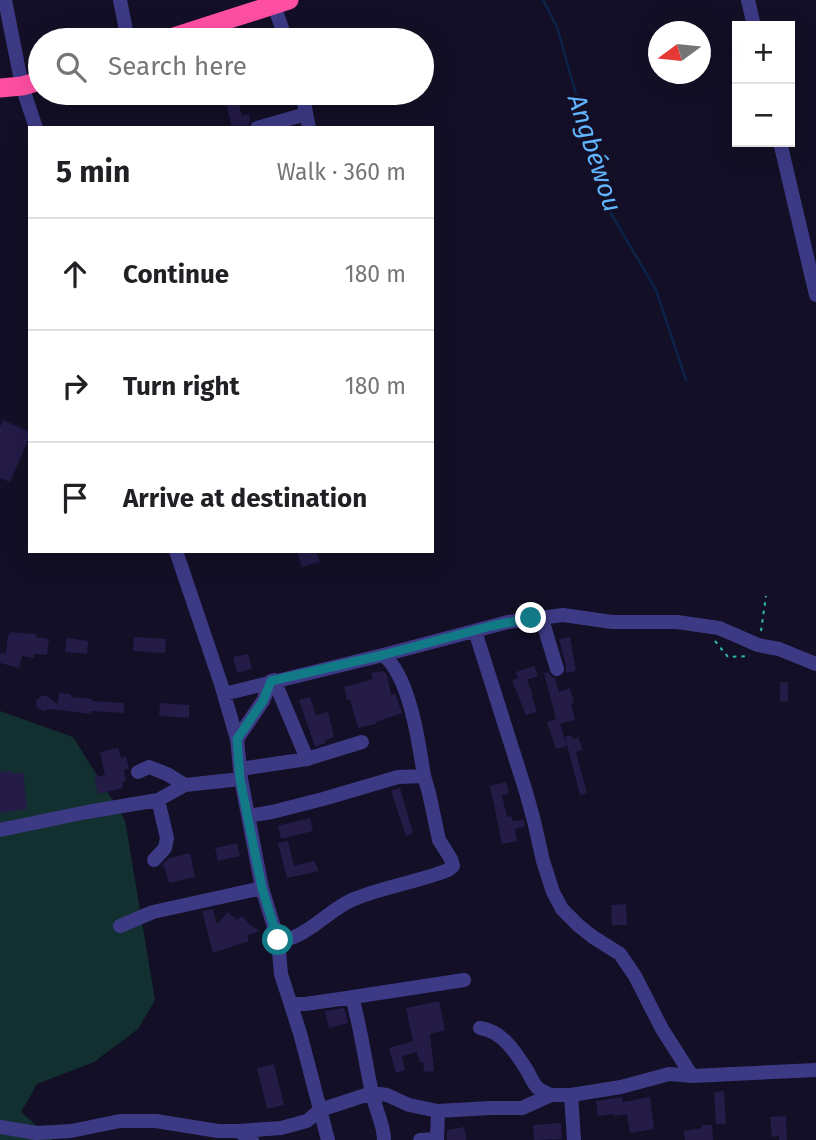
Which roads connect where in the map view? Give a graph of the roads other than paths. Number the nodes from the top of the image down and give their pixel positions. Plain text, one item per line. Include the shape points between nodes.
1 (5, 0) edge
2 (120, 0) edge
3 (748, 0) edge
4 (282, 2) edge
5 (753, 21) edge
6 (126, 28) edge
7 (201, 28) edge
8 (285, 28) edge
9 (28, 74) edge
10 (28, 84) edge
11 (1, 88) edge
12 (33, 105) edge
13 (307, 121) edge
14 (36, 126) edge
15 (271, 126) edge
16 (781, 147) edge
17 (816, 295) edge
18 (177, 553) edge
19 (541, 616) junction
20 (475, 631) junction
21 (383, 655) junction
22 (816, 664) edge
23 (557, 669) dead end
24 (273, 681) junction
25 (224, 694) junction
26 (237, 739) junction
27 (362, 742) dead end
28 (307, 759) junction
29 (138, 772) dead end
30 (240, 774) junction
31 (424, 776) junction
32 (185, 785) junction
33 (159, 800) junction
34 (248, 816) junction
35 (0, 830) edge
36 (154, 860) dead end
37 (262, 888) junction
38 (120, 926) dead end
39 (278, 940) junction
40 (464, 980) dead end
41 (352, 997) junction
42 (291, 1004) junction
43 (480, 1028) dead end
44 (816, 1070) edge
45 (692, 1076) junction
46 (372, 1093) junction
47 (551, 1095) junction
48 (571, 1095) junction
49 (320, 1110) junction
50 (438, 1111) junction
51 (0, 1128) edge
52 (239, 1130) junction
53 (192, 1133) edge
54 (437, 1139) edge
55 (252, 1140) edge
56 (328, 1140) edge
57 (384, 1140) edge
58 (420, 1140) edge
59 (574, 1140) edge

1 - 9 street
2 - 6 street
3 - 5 street
4 - 7 highway
4 - 8 street
10 - 11 highway
12 - 14 street
13 - 15 street
16 - 17 street
18 - 25 street
19 - 20 street
19 - 22 street via 719,628
19 - 23 street
20 - 21 street
20 - 45 street via 553,892 579,926 620,954
21 - 24 street
21 - 31 street via 397,671 410,708
24 - 25 street
24 - 26 street
24 - 28 street
25 - 26 street
26 - 30 street
27 - 28 street
28 - 30 street
29 - 32 street via 149,767
30 - 32 street
30 - 34 street
31 - 34 street via 398,777
31 - 39 street via 439,840 453,866 354,899 293,937
32 - 33 street
33 - 35 street
33 - 36 street via 167,838
34 - 37 street
37 - 38 street via 153,912
37 - 39 street
39 - 42 street via 281,974
40 - 41 street
41 - 42 street
41 - 46 street
42 - 49 street
43 - 47 street via 505,1040 539,1090
44 - 45 street
45 - 48 street via 669,1074
46 - 49 street
46 - 50 street
46 - 57 street
47 - 48 street
47 - 50 street via 522,1108
48 - 59 street
49 - 52 street via 307,1121 281,1128
49 - 56 street
50 - 54 street
51 - 53 street via 71,1131 139,1120
52 - 53 street
52 - 55 street
54 - 58 street

